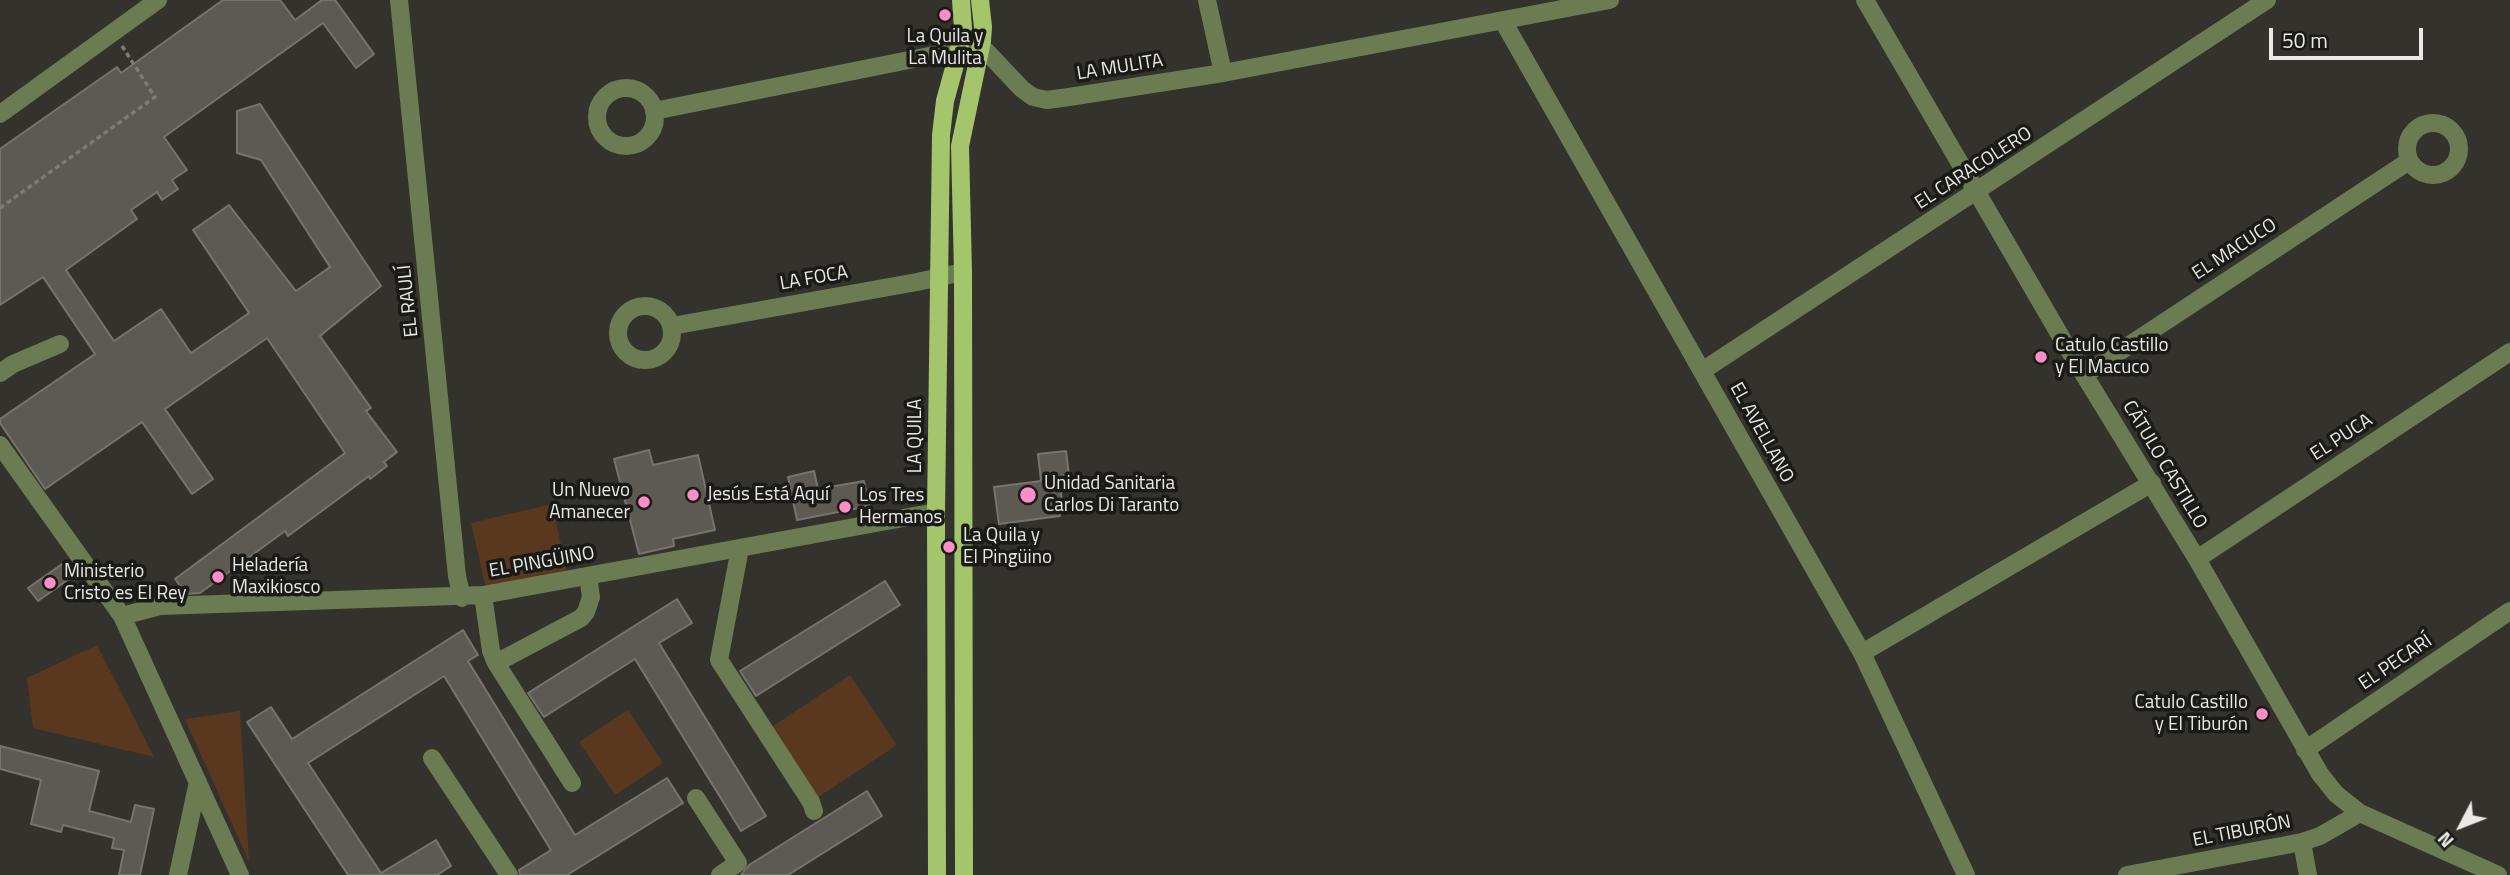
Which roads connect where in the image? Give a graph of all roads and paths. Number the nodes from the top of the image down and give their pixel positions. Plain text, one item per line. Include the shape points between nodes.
1 (158, 0) edge
2 (399, 0) edge
3 (961, 0) edge
4 (980, 0) edge
5 (1207, 0) edge
6 (1608, 0) edge
7 (1865, 0) edge
8 (2267, 0) edge
9 (1503, 21) junction
10 (113, 33) junction
11 (959, 50) junction
12 (980, 50) junction
13 (1223, 73) junction
14 (654, 111) dead end
15 (0, 114) edge
16 (2409, 161) dead end
17 (1977, 192) junction
18 (0, 208) edge
19 (963, 272) junction
20 (938, 278) junction
21 (672, 326) dead end
22 (60, 344) dead end
23 (2510, 352) edge
24 (1702, 371) junction
25 (0, 373) edge
26 (2084, 375) junction
27 (0, 445) edge
28 (2152, 482) junction
29 (964, 506) junction
30 (936, 512) junction
31 (740, 548) junction
32 (2197, 559) junction
33 (588, 576) junction
34 (483, 595) junction
35 (461, 598) junction
36 (2510, 611) edge
37 (122, 616) junction
38 (1861, 653) junction
39 (496, 663) junction
40 (2305, 750) junction
41 (432, 758) dead end
42 (198, 782) junction
43 (572, 783) dead end
44 (696, 798) dead end
45 (814, 811) dead end
46 (2360, 813) junction
47 (2302, 842) junction
48 (178, 875) edge
49 (240, 875) edge
50 (509, 875) edge
51 (720, 875) edge
52 (937, 875) edge
53 (964, 875) edge
54 (1966, 875) edge
55 (2127, 875) edge
56 (2308, 875) edge
57 (2498, 875) edge

1 - 10 street
2 - 35 street, EL RAULÍ
3 - 11 main road, LA QUILA
4 - 12 main road
5 - 13 street
6 - 9 street, LA MULITA
7 - 17 street, CÁTULO CASTILLO
8 - 17 street, EL CARACOLERO
9 - 13 street, LA MULITA
9 - 24 street, EL AVELLANO
10 - 15 street
10 - 18 path via 155,97
11 - 12 street
11 - 14 street
11 - 20 main road, LA QUILA via 942,116
12 - 13 street, LA MULITA via 992,55 1022,89 1046,100
12 - 19 main road via 960,146
16 - 26 street, EL MACUCO
17 - 24 street, EL CARACOLERO
17 - 26 street, CÁTULO CASTILLO
19 - 20 street, LA FOCA
19 - 29 main road
20 - 21 street, LA FOCA
20 - 30 main road, LA QUILA
22 - 25 street
23 - 32 street, EL PUCA
24 - 38 street, EL AVELLANO
26 - 28 street, CÁTULO CASTILLO
27 - 37 street
28 - 32 street, CÁTULO CASTILLO
28 - 38 street
29 - 30 main road, EL PINGÜINO
29 - 53 main road
30 - 31 street, EL PINGÜINO
30 - 52 main road, LA QUILA
31 - 33 street, EL PINGÜINO
31 - 45 street via 719,660
32 - 40 street, CÁTULO CASTILLO
33 - 34 street, EL PINGÜINO
33 - 39 street via 591,597 581,618
34 - 35 street, EL PINGÜINO
34 - 39 street
35 - 37 street, EL PINGÜINO via 160,606
36 - 40 street, EL PECARÍ
37 - 42 street
38 - 54 street, EL AVELLANO
39 - 43 street
40 - 46 street, CÁTULO CASTILLO via 2336,794
41 - 50 street
42 - 48 street
42 - 49 street
44 - 51 street via 738,863
46 - 47 street, EL TIBURÓN
46 - 57 street, CÁTULO CASTILLO
47 - 55 street, EL TIBURÓN
47 - 56 street

